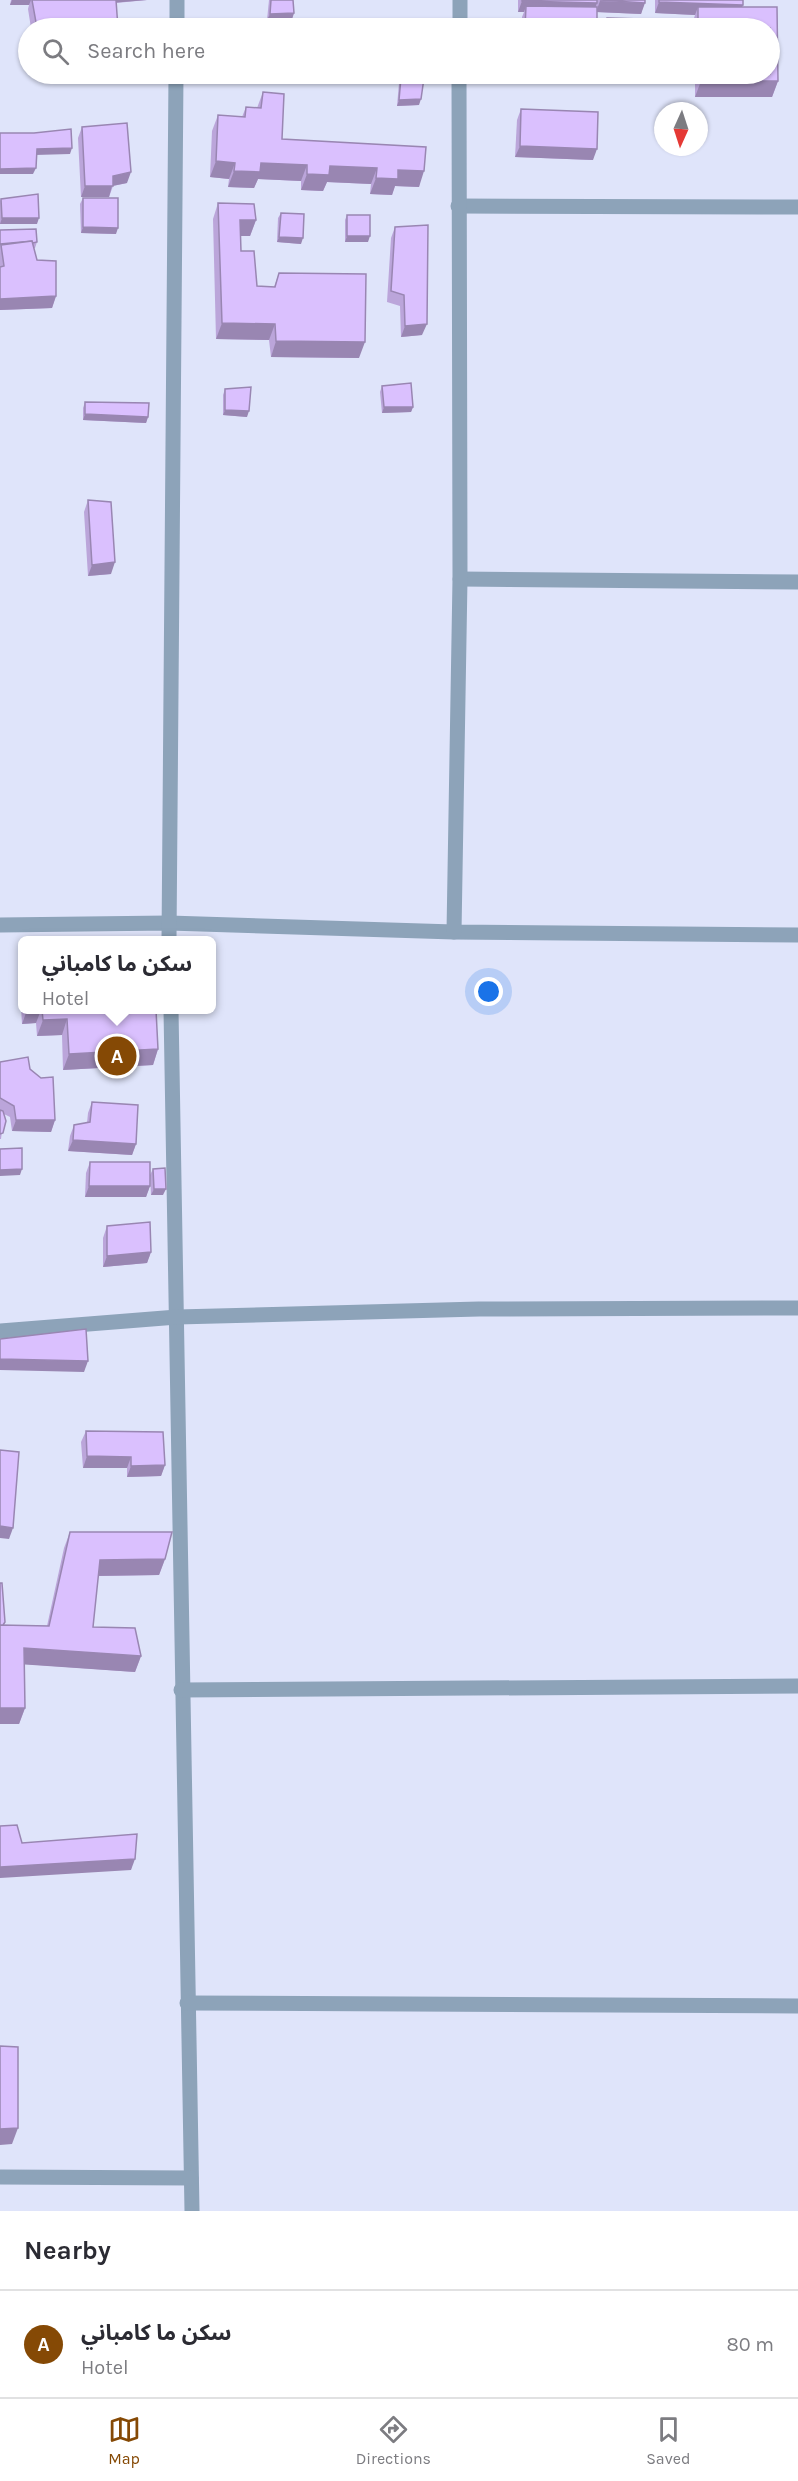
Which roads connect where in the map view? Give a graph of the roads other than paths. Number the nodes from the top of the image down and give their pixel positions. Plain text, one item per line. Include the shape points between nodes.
1 (177, 0) edge
2 (460, 0) edge
3 (177, 18) edge
4 (460, 18) edge
5 (176, 84) edge
6 (459, 84) edge
7 (458, 206) junction
8 (798, 207) edge
9 (460, 579) junction
10 (798, 582) edge
11 (169, 923) junction
12 (0, 925) edge
13 (454, 932) junction
14 (798, 935) edge
15 (169, 936) edge
16 (171, 1014) edge
17 (798, 1308) edge
18 (177, 1317) junction
19 (0, 1331) edge
20 (798, 1686) edge
21 (181, 1690) junction
22 (187, 2003) junction
23 (798, 2006) edge
24 (0, 2177) edge
25 (191, 2178) junction
26 (192, 2211) edge

1 - 3 street
2 - 4 street
5 - 11 street
6 - 7 street
7 - 8 street
7 - 9 street
9 - 10 street
9 - 13 street
11 - 12 street
11 - 13 street
11 - 15 street
13 - 14 street
16 - 18 street
17 - 18 street via 479,1309
18 - 19 street
18 - 21 street
20 - 21 street
21 - 22 street
22 - 23 street
22 - 25 street
24 - 25 street
25 - 26 street

